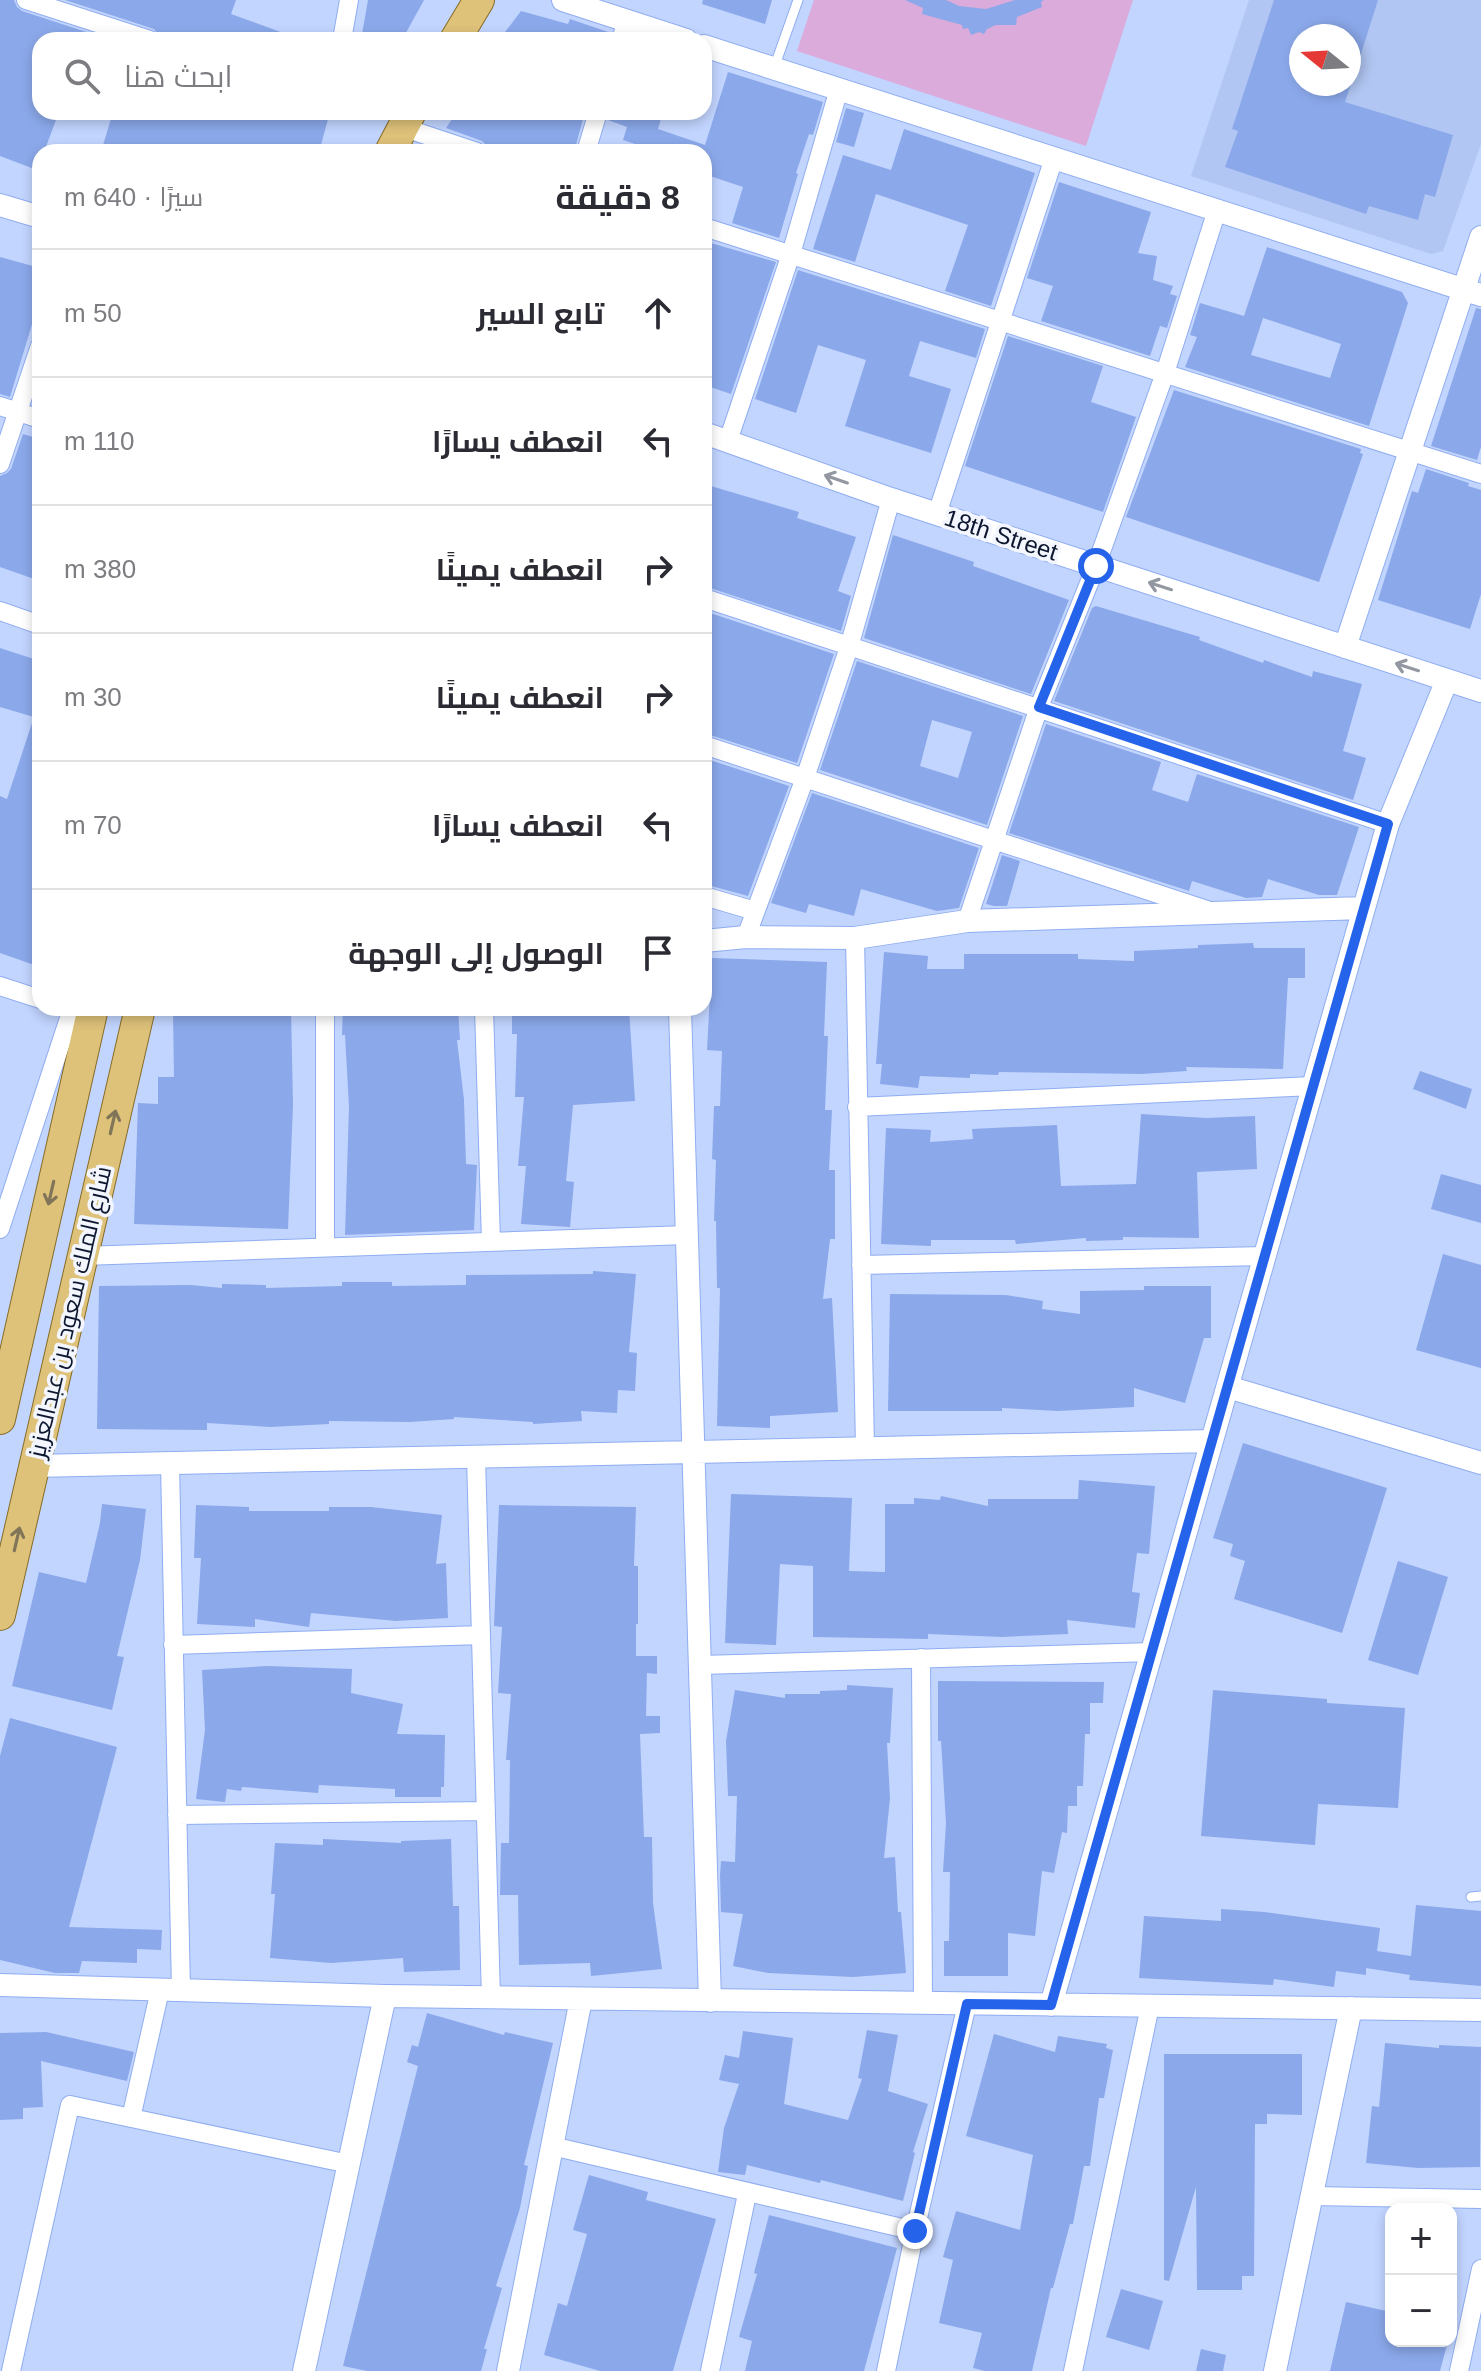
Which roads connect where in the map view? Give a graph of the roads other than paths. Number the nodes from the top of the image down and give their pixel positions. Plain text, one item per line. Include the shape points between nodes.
1 (26, 0) edge
2 (349, 0) edge
3 (479, 0) edge
4 (563, 0) edge
5 (798, 0) edge
6 (624, 31) edge
7 (125, 32) edge
8 (343, 32) edge
9 (460, 32) edge
10 (712, 49) edge
11 (774, 68) junction
12 (839, 89) junction
13 (596, 120) edge
14 (401, 130) edge
15 (449, 144) edge
16 (588, 144) edge
17 (1054, 158) junction
18 (0, 205) edge
19 (1217, 210) junction
20 (32, 215) edge
21 (712, 229) edge
22 (1481, 237) edge
23 (791, 254) junction
24 (1472, 292) edge
25 (1002, 320) junction
26 (32, 371) edge
27 (1165, 373) junction
28 (0, 406) edge
29 (19, 412) junction
30 (32, 416) edge
31 (712, 436) edge
32 (728, 441) junction
33 (1409, 451) junction
34 (0, 464) edge
35 (1481, 474) edge
36 (891, 499) junction
37 (937, 514) junction
38 (1096, 566) junction
39 (712, 601) edge
40 (0, 611) edge
41 (32, 622) edge
42 (849, 647) junction
43 (1345, 647) junction
44 (1447, 680) junction
45 (1481, 691) edge
46 (1039, 707) junction
47 (712, 748) edge
48 (805, 778) junction
49 (1388, 824) junction
50 (994, 839) junction
51 (712, 898) edge
52 (1364, 908) junction
53 (755, 911) junction
54 (1214, 913) junction
55 (967, 921) junction
56 (746, 937) junction
57 (855, 938) junction
58 (712, 940) edge
59 (0, 986) edge
60 (32, 996) edge
61 (78, 1016) edge
62 (80, 1016) edge
63 (138, 1016) edge
64 (325, 1016) edge
65 (484, 1016) edge
66 (680, 1016) edge
67 (1313, 1086) junction
68 (857, 1107) junction
69 (7, 1181) edge
70 (0, 1229) edge
71 (687, 1235) junction
72 (491, 1242) junction
73 (325, 1247) junction
74 (83, 1256) junction
75 (1265, 1256) junction
76 (861, 1265) junction
77 (5, 1373) edge
78 (1228, 1387) junction
79 (0, 1419) edge
80 (1212, 1441) junction
81 (865, 1448) junction
82 (694, 1452) junction
83 (476, 1457) junction
84 (170, 1463) junction
85 (1481, 1463) edge
86 (34, 1466) junction
87 (0, 1615) edge
88 (481, 1635) junction
89 (173, 1645) junction
90 (1152, 1652) junction
91 (921, 1658) junction
92 (700, 1665) junction
93 (486, 1811) junction
94 (177, 1815) junction
95 (0, 1985) edge
96 (170, 1990) junction
97 (385, 1996) junction
98 (491, 1998) junction
99 (581, 1999) junction
100 (710, 2001) junction
101 (923, 2003) junction
102 (967, 2004) junction
103 (1051, 2005) junction
104 (1150, 2006) junction
105 (1351, 2008) junction
106 (1481, 2010) edge
107 (131, 2118) junction
108 (552, 2146) junction
109 (349, 2164) junction
110 (747, 2194) junction
111 (1311, 2196) junction
112 (1481, 2199) edge
113 (915, 2231) junction
114 (1481, 2269) edge
115 (11, 2371) edge
116 (304, 2371) edge
117 (508, 2371) edge
118 (710, 2371) edge
119 (886, 2371) edge
120 (1073, 2371) edge
121 (1275, 2371) edge
122 (1459, 2371) edge

1 - 7 street
2 - 8 street
3 - 9 main road
4 - 6 street
5 - 11 lane
10 - 11 street
11 - 12 street
12 - 17 street
12 - 23 street
13 - 16 street
14 - 15 street
17 - 19 street
17 - 25 street
18 - 20 street
19 - 24 street
19 - 27 street
21 - 23 street
22 - 24 street
23 - 25 street
23 - 32 street
24 - 33 street
25 - 27 street
25 - 37 street
26 - 29 street
27 - 33 street
27 - 38 street
28 - 29 street
29 - 30 street
29 - 34 street
31 - 32 street, 18th Street
36 -> 32 street, 18th Street
33 - 35 street
33 - 43 street
36 - 37 street, 18th Street
36 - 42 street
37 - 38 street, 18th Street
43 -> 38 street, 18th Street
38 - 46 street
39 - 42 street
40 - 41 street
42 - 46 street
42 - 48 street
44 -> 43 street, 18th Street
44 - 45 street, 18th Street
44 - 49 street
46 - 49 street
46 - 50 street
47 - 48 street
48 - 50 street
48 - 53 street
49 - 52 street
50 - 54 street
50 - 55 street
51 - 53 street
52 - 54 street
52 - 67 street
53 - 56 street
54 - 55 street
55 - 57 street
56 - 57 street
56 - 58 street
57 - 68 street
59 - 60 street
61 - 69 street
62 -> 77 main road, شارع الملك سعود بن عبدالعزيز
74 -> 63 main road, شارع الملك سعود بن عبدالعزيز
64 - 73 street
65 - 72 street
66 - 71 street
67 - 68 street
67 - 75 street
68 - 76 street
69 - 70 street
71 - 72 street
71 - 82 street
72 - 73 street
73 - 74 street
74 - 86 main road, شارع الملك سعود بن عبدالعزيز
75 - 76 street
75 - 78 street
76 - 81 street
77 - 79 main road, شارع الملك سعود بن عبدالعزيز
78 - 80 street
78 - 85 street
80 - 81 street
80 - 90 street
81 - 82 street
82 - 83 street
82 - 92 street
83 - 84 street
83 - 88 street
84 - 86 street
84 - 89 street
87 -> 86 main road, شارع الملك سعود بن عبدالعزيز
88 - 89 street
88 - 93 street
89 - 94 street
90 - 91 street
90 - 103 street
91 - 92 street
91 - 101 street
92 - 100 street
93 - 94 street
93 - 98 street
94 - 96 street
95 - 96 street
96 - 97 street
96 - 107 street
97 - 98 street
97 - 109 street
98 - 99 street
99 - 100 street
99 - 108 street
100 - 101 street
101 - 102 street
102 - 103 street
102 - 113 street
103 - 104 street
104 - 105 street
104 - 120 street
105 - 106 street
105 - 111 street
107 - 109 street
107 - 115 street via 70,2105
108 - 110 street
108 - 117 street
109 - 116 street
110 - 113 street
110 - 118 street
111 - 112 street
111 - 121 street
113 - 119 street
114 - 122 street

